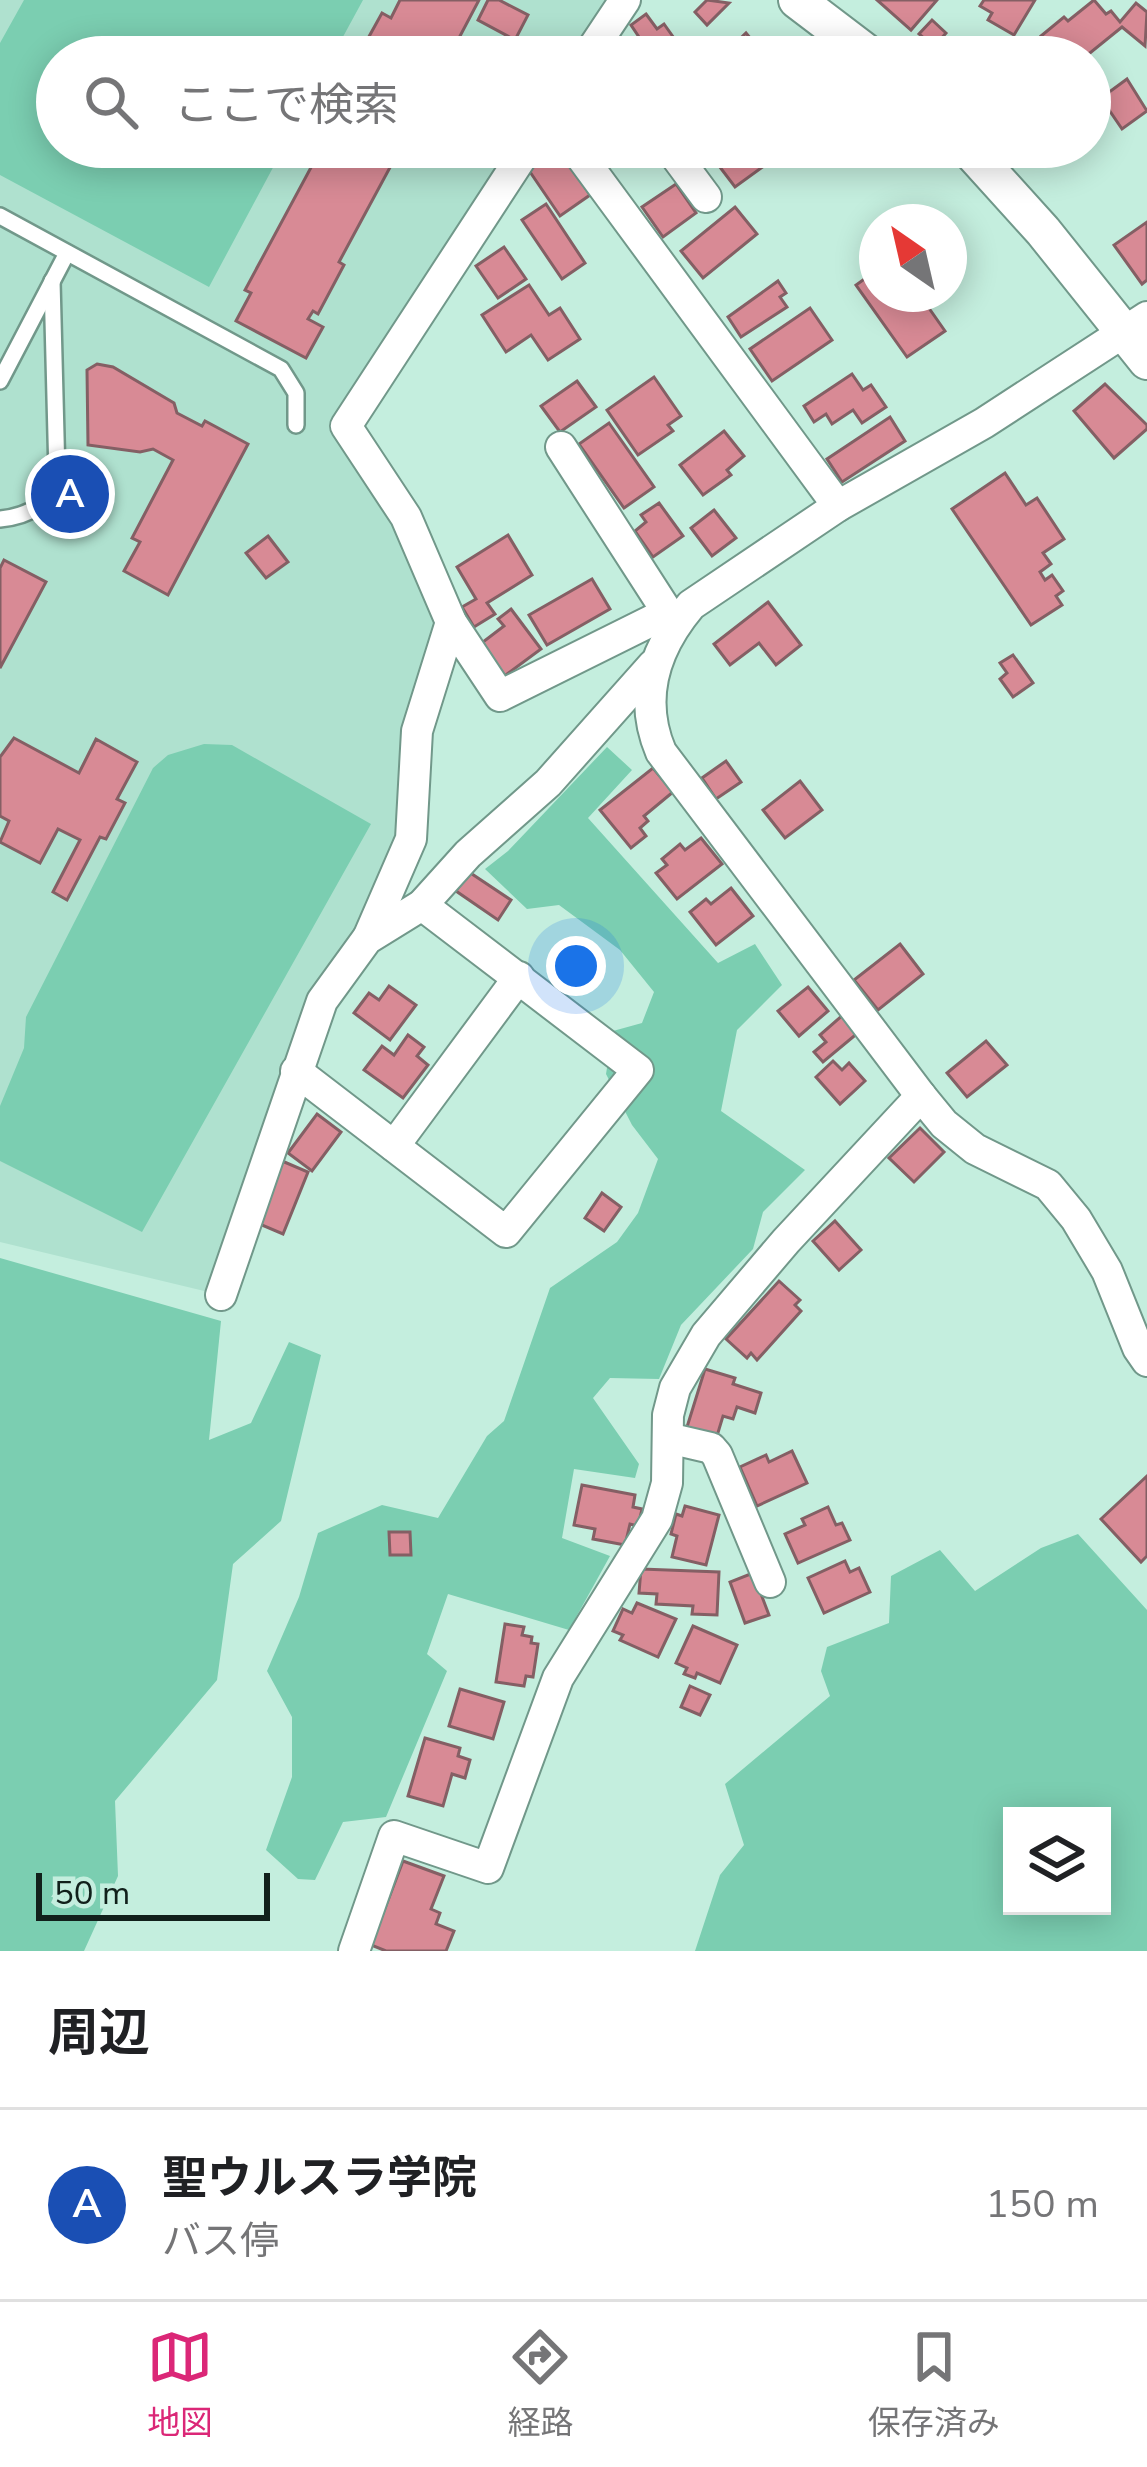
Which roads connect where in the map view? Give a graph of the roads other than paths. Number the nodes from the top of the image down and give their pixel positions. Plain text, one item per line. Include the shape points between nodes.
1 (625, 0) edge
2 (797, 0) edge
3 (605, 36) edge
4 (844, 36) edge
5 (514, 168) edge
6 (589, 168) edge
7 (685, 168) edge
8 (986, 168) edge
9 (706, 196) dead end
10 (0, 216) edge
11 (67, 253) junction
12 (52, 281) junction
13 (1135, 324) edge
14 (1147, 362) edge
15 (0, 381) edge
16 (296, 425) dead end
17 (561, 447) dead end
18 (838, 506) junction
19 (0, 519) edge
20 (670, 619) junction
21 (451, 622) junction
22 (653, 664) junction
23 (422, 904) junction
24 (367, 939) junction
25 (519, 977) junction
26 (296, 1071) junction
27 (921, 1096) junction
28 (394, 1146) junction
29 (221, 1294) dead end
30 (1147, 1360) edge
31 (668, 1438) junction
32 (770, 1582) dead end
33 (354, 1951) edge

1 - 3 street
2 - 4 street
5 - 21 street via 346,426 406,517
6 - 18 street
7 - 9 street
8 - 13 street
10 - 11 lane
11 - 12 lane
11 - 16 lane via 280,369 296,394
12 - 15 lane
12 - 19 lane via 57,475 38,508
13 - 14 street
13 - 18 street
17 - 20 street
18 - 20 street
20 - 21 street via 500,696
20 - 22 street
21 - 24 street via 417,731 410,839
22 - 23 street via 548,782
22 - 27 street via 652,730 661,752
23 - 24 street
23 - 25 street
24 - 26 street via 322,1001
25 - 28 street
25 - 28 street via 638,1070 506,1232
26 - 28 street
26 - 29 street
27 - 30 street via 975,1149 1048,1185 1107,1271
27 - 31 street via 706,1335 674,1388
31 - 32 street via 717,1455
31 - 33 street via 657,1519 558,1678 488,1868 394,1836

